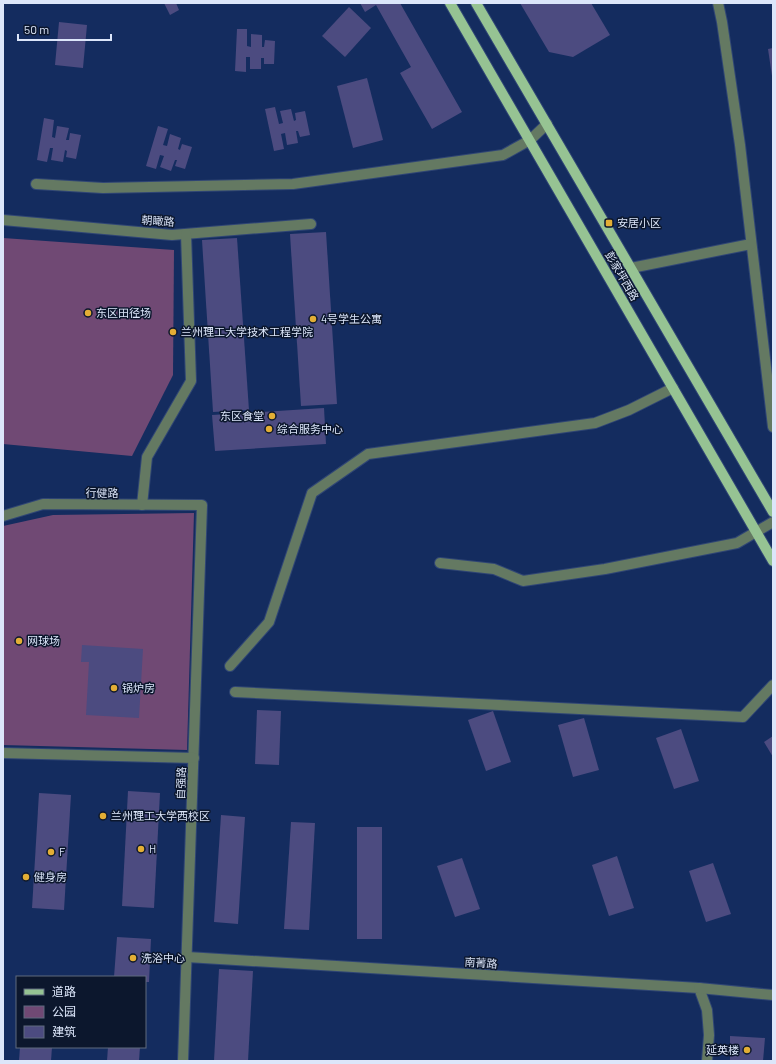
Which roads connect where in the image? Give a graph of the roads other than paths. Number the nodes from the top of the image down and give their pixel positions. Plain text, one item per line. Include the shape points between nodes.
1 (450, 3) edge
2 (476, 3) edge
3 (718, 3) edge
4 (547, 124) junction
5 (530, 140) junction
6 (36, 184) dead end
7 (3, 220) edge
8 (311, 224) dead end
9 (186, 234) junction
10 (752, 244) junction
11 (631, 268) junction
12 (673, 388) junction
13 (773, 427) edge
14 (142, 505) junction
15 (202, 505) joint
16 (773, 512) edge
17 (3, 516) edge
18 (773, 522) edge
19 (756, 532) junction
20 (773, 561) edge
21 (440, 563) dead end
22 (230, 666) dead end
23 (773, 685) edge
24 (234, 692) dead end
25 (3, 753) edge
26 (194, 758) junction
27 (187, 957) junction
28 (700, 988) junction
29 (773, 995) edge
30 (183, 1061) edge
31 (707, 1061) edge

1 - 5 main road, 彭家坪西路
2 - 4 main road, 彭家坪西路
3 - 10 street
4 - 5 street
4 - 11 main road, 彭家坪西路
5 - 6 street via 504,155 293,184 103,188
5 - 12 main road, 彭家坪西路
7 - 9 street, 朝瞰路 via 172,235
8 - 9 street, 朝瞰路
9 - 14 street via 191,381 147,457
10 - 11 street
10 - 13 street
11 - 16 main road, 彭家坪西路
12 - 19 main road, 彭家坪西路
12 - 22 street via 596,423 368,454 312,493 269,622
14 - 15 street, 行健路
14 - 17 street, 行健路 via 43,504
15 - 26 street, 自强路
18 - 19 street
19 - 20 main road, 彭家坪西路
19 - 21 street via 737,543 523,581 494,569
23 - 24 street via 743,717
25 - 26 street
26 - 27 street, 自强路
27 - 28 street, 南菁路
27 - 30 street, 自强路
28 - 29 street, 南菁路
28 - 31 street via 707,1010

